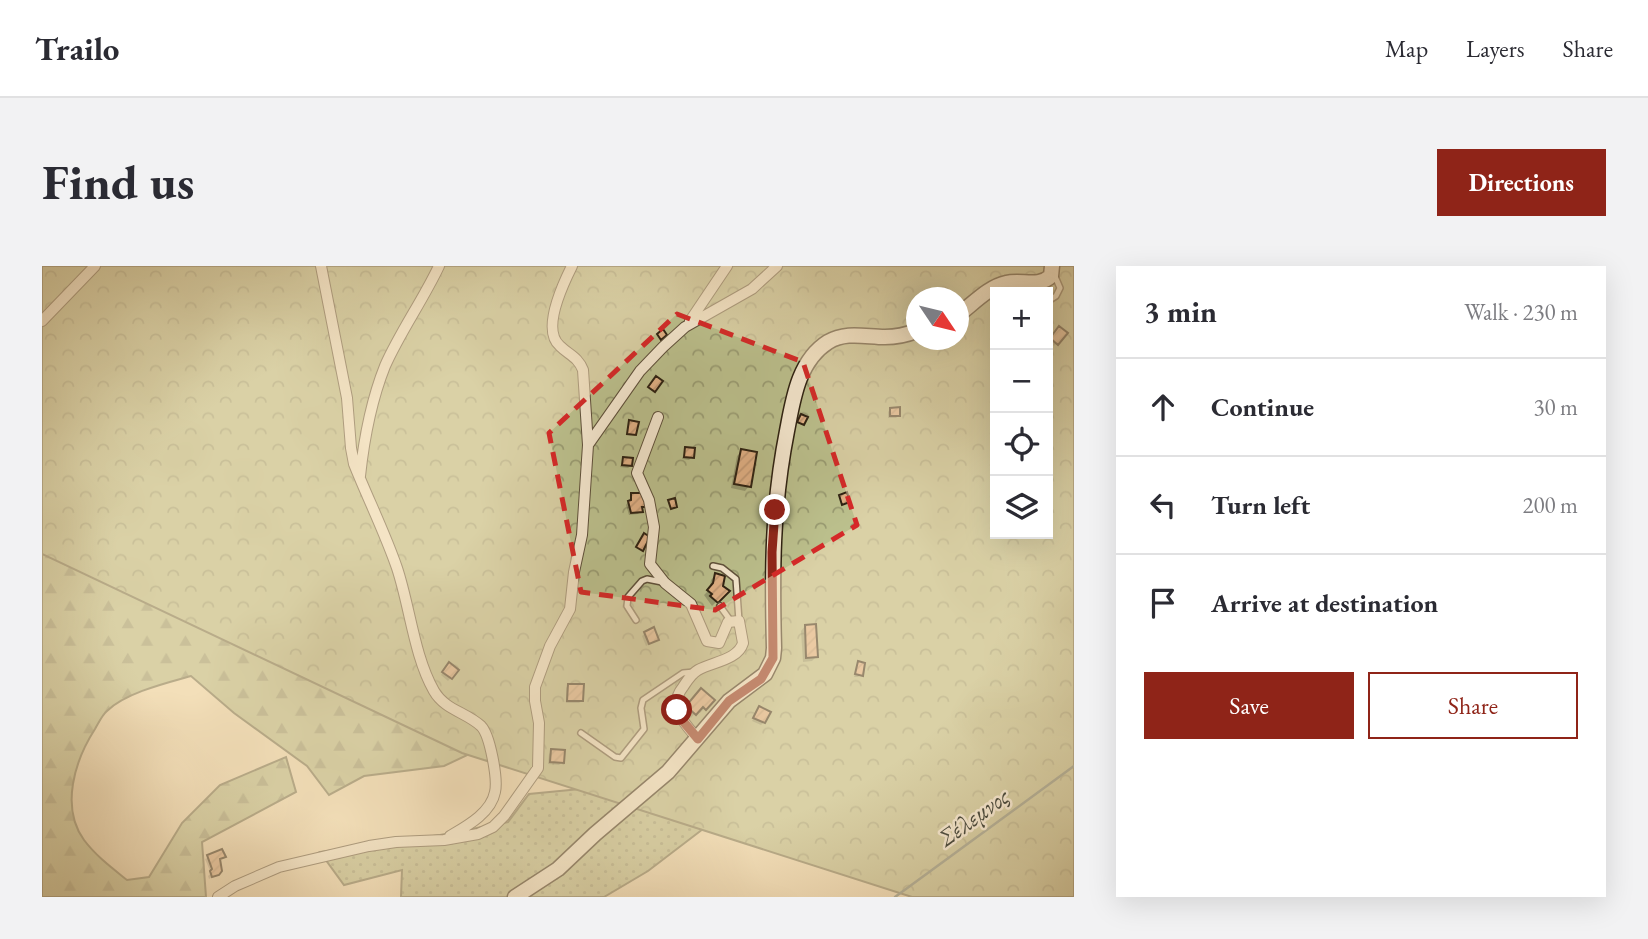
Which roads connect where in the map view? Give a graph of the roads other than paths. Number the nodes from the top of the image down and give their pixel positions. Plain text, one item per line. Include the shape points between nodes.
1 (95, 266) edge
2 (321, 266) edge
3 (439, 266) edge
4 (572, 266) edge
5 (727, 266) edge
6 (778, 266) edge
7 (1052, 268) edge
8 (1053, 298) edge
9 (969, 307) edge
10 (42, 321) edge
11 (685, 327) junction
12 (906, 334) edge
13 (658, 418) dead end
14 (588, 445) junction
15 (360, 478) junction
16 (713, 566) dead end
17 (665, 583) junction
18 (720, 606) dead end
19 (636, 620) dead end
20 (735, 621) junction
21 (694, 672) junction
22 (581, 733) dead end
23 (698, 739) junction
24 (444, 840) junction
25 (218, 897) edge
26 (514, 897) edge

1 - 10 street
2 - 15 street
3 - 15 street via 384,368 365,433
4 - 14 street via 559,295 552,333 583,370
5 - 11 street
6 - 11 street via 741,296
7 - 8 lane via 1060,288
7 - 9 main road via 1051,276 1042,283 1001,285
11 - 14 street via 640,372
12 - 23 main road via 840,337 807,364 794,398 778,477 772,552 773,658 761,679 729,701
13 - 17 street via 638,473 654,527 650,564
14 - 24 street via 582,535 570,609 535,687 538,768 493,827
15 - 24 street via 396,566 426,673 449,707 484,729 491,752 493,799 480,816
16 - 20 lane via 736,579
17 - 19 lane via 647,579 636,586 626,601
17 - 20 street via 691,604 709,643 721,641
18 - 20 lane
20 - 21 street via 743,643 740,651
21 - 22 lane via 683,673 643,700 644,729 621,758
21 - 23 street via 676,703 682,720
23 - 26 main road via 668,772 558,869
24 - 25 street via 382,844 279,867

